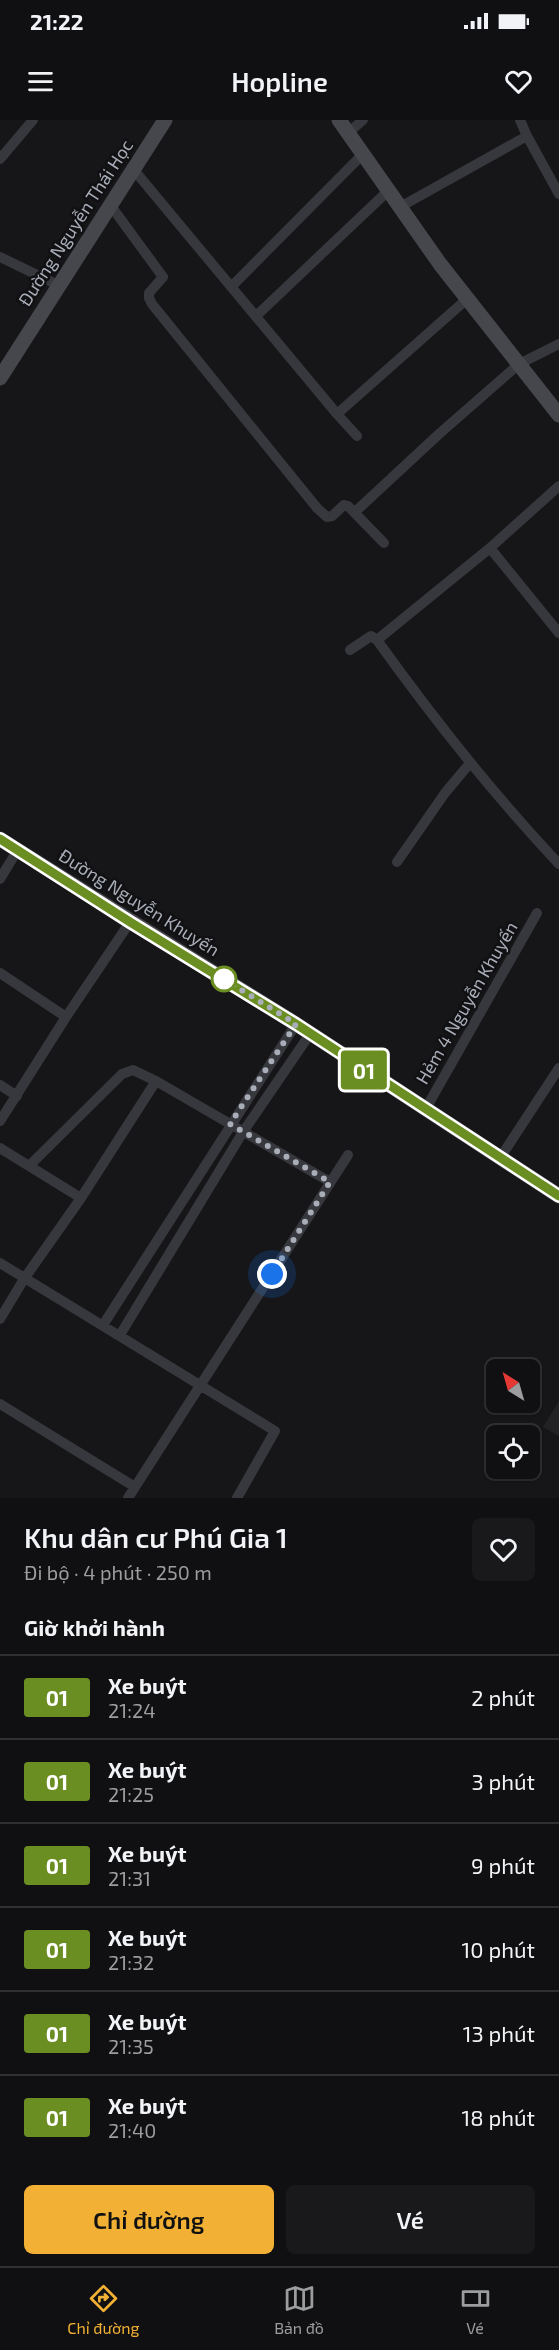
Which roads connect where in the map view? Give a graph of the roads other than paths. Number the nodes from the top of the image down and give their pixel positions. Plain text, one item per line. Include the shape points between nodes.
1 (33, 120) edge
2 (165, 120) edge
3 (339, 120) edge
4 (363, 120) edge
5 (520, 120) edge
6 (348, 133) junction
7 (527, 136) junction
8 (363, 154) junction
9 (0, 159) edge
10 (134, 170) junction
11 (388, 191) junction
12 (558, 191) edge
13 (111, 206) junction
14 (400, 207) junction
15 (0, 257) edge
16 (60, 285) junction
17 (231, 287) junction
18 (467, 299) junction
19 (256, 316) junction
20 (559, 344) edge
21 (519, 364) junction
22 (0, 378) edge
23 (337, 414) junction
24 (559, 415) edge
25 (357, 436) dead end
26 (559, 486) edge
27 (355, 512) junction
28 (384, 543) dead end
29 (490, 548) junction
30 (559, 633) edge
31 (377, 640) junction
32 (350, 650) dead end
33 (470, 763) junction
34 (0, 839) edge
35 (17, 851) junction
36 (397, 862) dead end
37 (559, 864) edge
38 (0, 879) edge
39 (537, 913) dead end
40 (130, 922) junction
41 (0, 973) edge
42 (66, 1017) junction
43 (296, 1024) junction
44 (310, 1034) junction
45 (559, 1068) edge
46 (156, 1081) junction
47 (0, 1085) edge
48 (17, 1096) junction
49 (425, 1110) junction
50 (0, 1121) edge
51 (230, 1124) junction
52 (243, 1132) junction
53 (0, 1148) edge
54 (348, 1155) dead end
55 (500, 1158) junction
56 (29, 1166) junction
57 (330, 1182) junction
58 (559, 1196) edge
59 (81, 1198) junction
60 (0, 1263) edge
61 (24, 1279) junction
62 (0, 1319) edge
63 (103, 1325) junction
64 (120, 1335) junction
65 (201, 1384) junction
66 (0, 1404) edge
67 (135, 1487) junction
68 (128, 1498) edge
69 (237, 1498) edge

1 - 9 street
2 - 10 street, Đường Nguyễn Thái Học
3 - 6 street
4 - 6 street
5 - 7 street
6 - 8 street
7 - 12 street
7 - 14 street
8 - 11 street
8 - 17 street
10 - 13 street, Đường Nguyễn Thái Học
10 - 17 street
11 - 14 street
11 - 19 street
13 - 16 street, Đường Nguyễn Thái Học
13 - 27 street via 163,277 149,293 152,304 322,515 333,516 346,505
14 - 18 street
15 - 16 street
16 - 22 street, Đường Nguyễn Thái Học
17 - 19 street
18 - 21 street
18 - 23 street
19 - 23 street
20 - 21 street
21 - 24 street
21 - 27 street
23 - 25 street
26 - 29 street
27 - 28 street
29 - 30 street
29 - 31 street
31 - 32 street via 370,636
31 - 33 street
33 - 36 street
33 - 37 street
34 - 35 street, Đường Nguyễn Khuyến
35 - 38 street
35 - 40 street, Đường Nguyễn Khuyến
39 - 49 street, Hẻm 4 Nguyễn Khuyến
40 - 42 street
40 - 43 street, Đường Nguyễn Khuyến
41 - 42 street
42 - 48 street
43 - 44 street, Đường Nguyễn Khuyến
43 - 51 street
44 - 49 street, Đường Nguyễn Khuyến
44 - 52 street
45 - 55 street
46 - 51 street
46 - 56 street via 133,1070 122,1074
46 - 59 street
47 - 48 street
48 - 50 street
49 - 55 street, Đường Nguyễn Khuyến
51 - 52 street
51 - 63 street
52 - 57 street
52 - 64 street
53 - 56 street
54 - 57 street
55 - 58 street, Đường Nguyễn Khuyến
56 - 59 street
57 - 65 street
59 - 61 street
60 - 61 street
61 - 62 street
61 - 63 street
63 - 64 street
64 - 65 street
65 - 67 street
65 - 69 street via 275,1431
66 - 67 street
67 - 68 street

